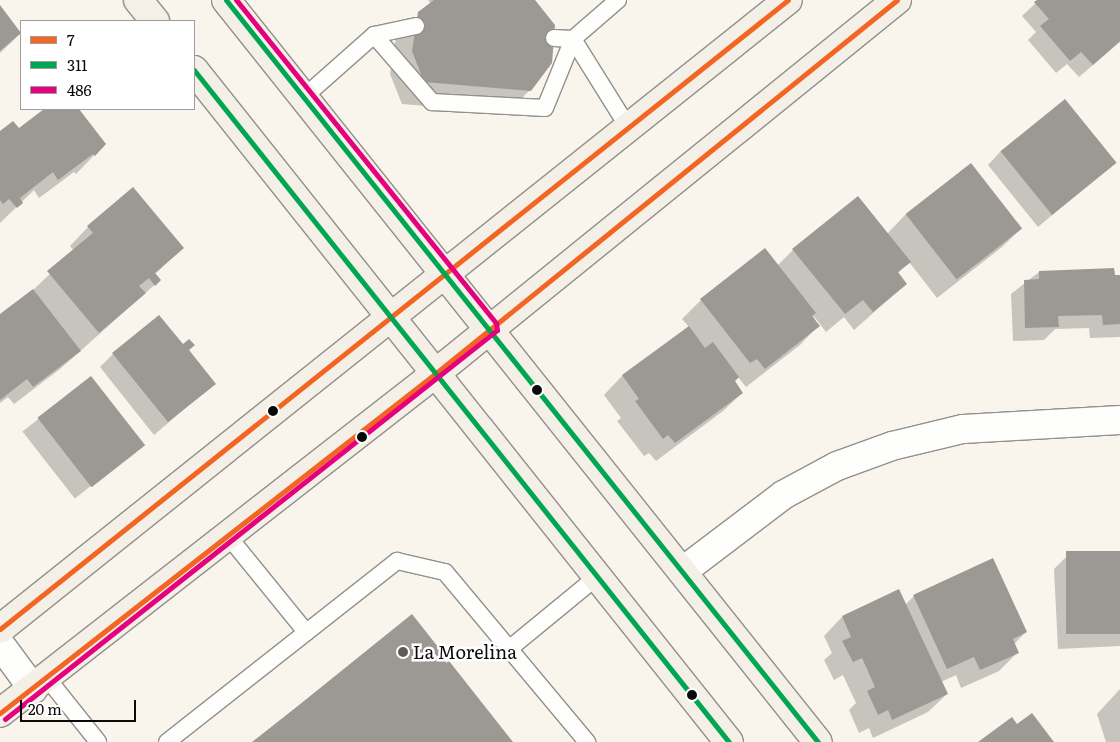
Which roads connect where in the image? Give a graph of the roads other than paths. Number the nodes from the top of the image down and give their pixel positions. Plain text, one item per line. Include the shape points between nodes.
1 (138, 0) edge
2 (226, 0) edge
3 (618, 0) edge
4 (788, 0) edge
5 (898, 0) edge
6 (154, 20) edge
7 (416, 26) dead end
8 (374, 35) junction
9 (554, 38) dead end
10 (573, 39) junction
11 (195, 71) edge
12 (304, 97) junction
13 (628, 127) junction
14 (446, 274) junction
15 (391, 318) junction
16 (490, 328) junction
17 (436, 373) junction
18 (1120, 420) edge
19 (228, 536) junction
20 (683, 571) junction
21 (598, 576) junction
22 (0, 629) edge
23 (306, 632) junction
24 (0, 644) edge
25 (509, 648) junction
26 (40, 684) junction
27 (0, 713) edge
28 (98, 742) edge
29 (167, 742) edge
30 (587, 742) edge
31 (729, 742) edge
32 (818, 742) edge

1 - 6 main road
2 - 12 main road
3 - 10 lane
4 - 13 main road
5 - 16 main road
7 - 8 lane
8 - 10 lane via 432,102 545,108
8 - 12 lane
9 - 10 lane
10 - 13 lane
11 - 15 main road
12 - 14 main road
13 - 14 main road
14 - 15 main road
14 - 16 main road
15 - 17 main road
15 - 22 main road
16 - 17 main road
16 - 20 main road
17 - 19 main road
17 - 21 main road
18 - 20 street via 963,429 892,446 837,466 783,495
19 - 23 lane
19 - 26 main road
20 - 32 main road
21 - 25 lane
21 - 31 main road
23 - 25 lane via 398,561 445,572
23 - 29 lane
24 - 26 street
25 - 30 lane
26 - 27 main road
26 - 28 lane

